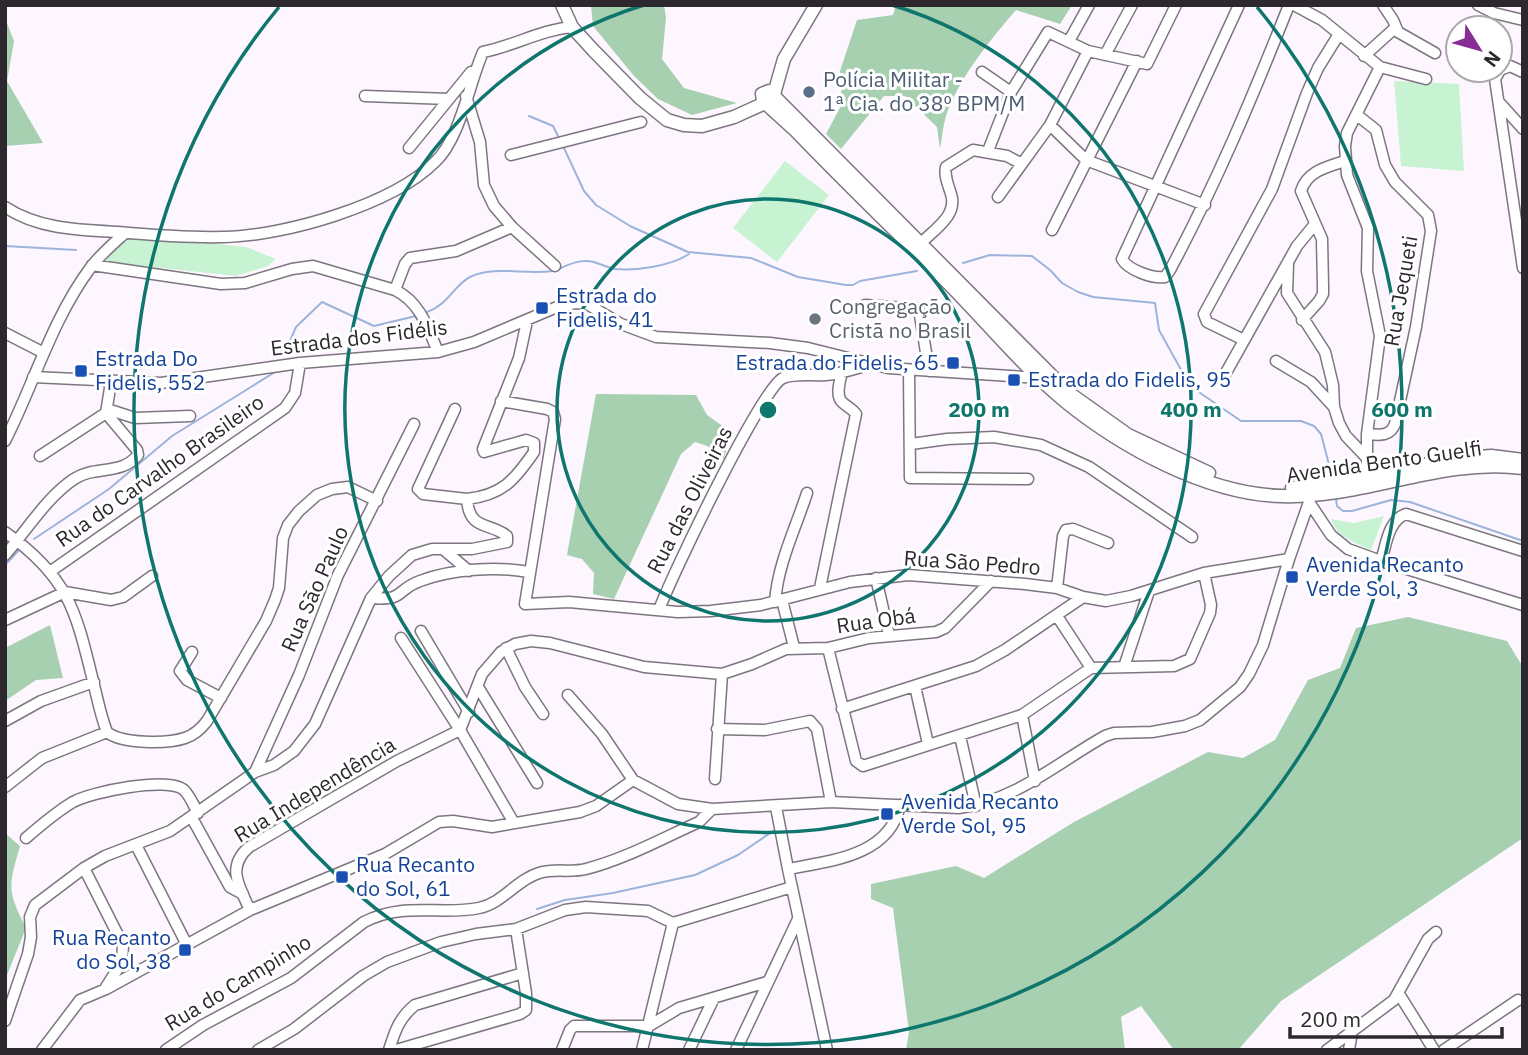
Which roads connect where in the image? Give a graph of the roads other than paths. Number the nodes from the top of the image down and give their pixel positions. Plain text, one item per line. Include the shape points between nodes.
1 (562, 5) edge
2 (816, 5) edge
3 (1088, 5) edge
4 (1132, 5) edge
5 (1176, 5) edge
6 (1239, 5) edge
7 (1289, 5) edge
8 (1294, 5) edge
9 (1382, 5) edge
10 (1478, 5) edge
11 (1523, 20) edge
12 (572, 27) junction
13 (1395, 28) junction
14 (1339, 34) junction
15 (1069, 41) junction
16 (1088, 51) junction
17 (1435, 53) dead end
18 (1105, 55) junction
19 (1364, 56) junction
20 (1137, 61) junction
21 (477, 65) junction
22 (1380, 67) junction
23 (982, 72) dead end
24 (1426, 79) dead end
25 (1496, 84) edge
26 (1011, 92) junction
27 (365, 96) dead end
28 (466, 96) junction
29 (768, 97) junction
30 (449, 99) junction
31 (1498, 101) junction
32 (1357, 115) junction
33 (641, 122) dead end
34 (1050, 125) junction
35 (1523, 128) edge
36 (409, 148) dead end
37 (988, 151) junction
38 (511, 155) dead end
39 (1086, 160) junction
40 (1345, 161) junction
41 (1022, 164) junction
42 (1156, 185) junction
43 (998, 197) dead end
44 (1205, 205) junction
45 (5, 207) edge
46 (1315, 224) junction
47 (512, 227) junction
48 (1052, 230) dead end
49 (125, 233) junction
50 (921, 243) junction
51 (934, 263) junction
52 (92, 265) junction
53 (1288, 265) junction
54 (555, 266) dead end
55 (1523, 268) edge
56 (396, 290) junction
57 (865, 305) dead end
58 (1302, 320) junction
59 (527, 321) junction
60 (5, 333) edge
61 (1244, 340) junction
62 (438, 352) junction
63 (44, 353) junction
64 (1276, 361) dead end
65 (300, 363) junction
66 (869, 365) junction
67 (908, 370) junction
68 (929, 371) junction
69 (842, 372) junction
70 (1044, 375) junction
71 (33, 377) junction
72 (1223, 378) dead end
73 (111, 382) junction
74 (501, 401) junction
75 (1334, 407) junction
76 (455, 409) dead end
77 (107, 411) junction
78 (190, 416) dead end
79 (414, 424) dead end
80 (1367, 434) junction
81 (5, 441) edge
82 (911, 444) junction
83 (40, 456) dead end
84 (1366, 457) junction
85 (1523, 460) edge
86 (1523, 468) edge
87 (1028, 479) dead end
88 (1367, 480) junction
89 (807, 493) dead end
90 (1310, 494) junction
91 (467, 499) junction
92 (377, 501) junction
93 (5, 532) edge
94 (1192, 537) dead end
95 (1108, 543) dead end
96 (23, 545) junction
97 (444, 550) junction
98 (1523, 551) edge
99 (5, 555) edge
100 (1289, 559) junction
101 (1381, 561) junction
102 (51, 571) junction
103 (468, 571) junction
104 (529, 572) junction
105 (1204, 573) junction
106 (152, 576) dead end
107 (876, 578) junction
108 (991, 581) junction
109 (1057, 588) junction
110 (820, 589) junction
111 (1149, 591) junction
112 (65, 592) junction
113 (1083, 597) junction
114 (371, 598) junction
115 (778, 601) junction
116 (1523, 606) edge
117 (659, 610) junction
118 (1057, 616) junction
119 (5, 620) edge
120 (421, 631) dead end
121 (889, 635) junction
122 (401, 638) dead end
123 (794, 647) junction
124 (506, 648) junction
125 (828, 648) junction
126 (192, 652) dead end
127 (1124, 667) junction
128 (1091, 668) junction
129 (722, 674) junction
130 (94, 682) junction
131 (915, 686) junction
132 (478, 687) junction
133 (568, 695) dead end
134 (221, 698) junction
135 (842, 709) junction
136 (469, 712) junction
137 (543, 714) dead end
138 (1022, 715) junction
139 (5, 721) edge
140 (717, 729) junction
141 (460, 730) junction
142 (107, 732) junction
143 (960, 736) junction
144 (928, 744) junction
145 (255, 772) junction
146 (715, 779) dead end
147 (633, 780) junction
148 (1035, 781) junction
149 (537, 783) dead end
150 (5, 787) edge
151 (831, 802) junction
152 (900, 805) junction
153 (976, 806) junction
154 (776, 807) junction
155 (712, 809) junction
156 (195, 815) junction
157 (514, 823) junction
158 (26, 838) dead end
159 (136, 845) junction
160 (84, 868) junction
161 (788, 869) junction
162 (792, 887) junction
163 (243, 894) junction
164 (250, 910) junction
165 (798, 919) junction
166 (673, 923) junction
167 (516, 929) junction
168 (1436, 932) dead end
169 (186, 943) junction
170 (523, 973) junction
171 (768, 982) junction
172 (106, 989) junction
173 (1399, 994) junction
174 (714, 998) junction
175 (1521, 1001) edge
176 (5, 1021) edge
177 (649, 1026) junction
178 (1352, 1032) junction
179 (42, 1050) edge
180 (166, 1050) edge
181 (258, 1050) edge
182 (389, 1050) edge
183 (396, 1050) edge
184 (562, 1050) edge
185 (642, 1050) edge
186 (689, 1050) edge
187 (736, 1050) edge
188 (827, 1050) edge
189 (1327, 1050) edge
190 (1349, 1050) edge
191 (1434, 1050) edge
192 (1444, 1050) edge

1 - 12 main road
2 - 29 main road
3 - 15 street
4 - 18 street
5 - 20 street via 1147,64
6 - 42 street
7 - 44 street
8 - 14 street
9 - 13 street
10 - 11 street
12 - 21 street via 483,51
12 - 29 main road via 640,98 678,124 720,121
13 - 17 street
13 - 19 street
14 - 19 street
14 - 61 street via 1307,93 1272,189 1204,314 1207,322
15 - 16 street
15 - 26 street via 1048,32
16 - 18 street
16 - 34 street
18 - 20 street
19 - 22 street
20 - 39 street
21 - 28 street
21 - 30 street
22 - 24 street
22 - 32 street
23 - 26 street
25 - 31 street
26 - 37 street
27 - 30 street
28 - 47 street via 480,142 484,185
28 - 49 street via 444,153 410,182 368,203 257,234
29 - 50 main road, Avenida Bento Guelfi
29 - 51 main road, Avenida Bento Guelfi
30 - 36 street
31 - 35 street
31 - 55 street
32 - 40 street via 1347,133
32 - 80 street, Rua Jequeti via 1376,130 1385,165 1395,182 1431,222 1416,327 1395,424 1387,434
33 - 38 street
34 - 39 street
34 - 41 street
37 - 41 street
37 - 50 street via 973,149 946,167 952,212
39 - 42 street
39 - 48 street
40 - 46 street via 1320,169 1303,184 1302,198
40 - 80 street via 1368,228 1367,271 1380,336
41 - 43 street
42 - 44 street
42 - 44 street via 1122,259 1125,265 1165,277
45 - 49 street via 41,223
46 - 53 street
46 - 58 street via 1322,239 1323,294
47 - 54 street
47 - 56 street via 456,251 410,258
49 - 52 street
50 - 51 main road, Avenida Bento Guelfi
51 - 70 main road, Avenida Bento Guelfi
52 - 56 street via 221,285 313,267
52 - 63 street
53 - 58 street via 1287,293
53 - 61 street
56 - 62 street via 422,314
57 - 68 street via 919,309
58 - 75 street via 1328,360
59 - 62 street, Estrada dos Fidélis
59 - 66 street, Estrada dos Fidélis via 581,303 656,337 770,343 830,352
59 - 74 street via 519,358
60 - 63 street
61 - 72 street
62 - 65 street, Estrada dos Fidélis
63 - 71 street
64 - 75 street via 1311,382
65 - 73 street, Estrada dos Fidélis via 179,381
65 - 102 street, Rua do Carvalho Brasileiro via 295,393 285,408
66 - 67 street, Estrada dos Fidélis
66 - 69 street, Rua das Oliveiras
67 - 68 street, Estrada dos Fidélis
67 - 82 street
68 - 70 street, Estrada dos Fidélis
69 - 110 street via 838,396 856,414
69 - 117 street, Rua das Oliveiras via 787,377 770,391 684,551
70 - 90 main road, Avenida Bento Guelfi via 1158,451 1249,486
71 - 73 street, Estrada dos Fidélis
71 - 81 street
73 - 77 street
74 - 91 street via 483,450 526,440 534,443 534,452 498,492
74 - 104 street via 547,409 555,415
75 - 84 street via 1346,436
76 - 91 street via 418,489 423,494
77 - 78 street via 135,418
77 - 83 street
77 - 96 street via 138,455 121,468 73,479
79 - 92 street, Rua São Paulo
80 - 84 street
82 - 87 street via 910,478
82 - 94 street via 994,437 1041,444 1089,467
84 - 88 street
85 - 88 main road, Avenida Bento Guelfi via 1465,458
86 - 88 main road, Avenida Bento Guelfi via 1483,465
88 - 90 main road, Avenida Bento Guelfi
89 - 115 street via 779,568
90 - 100 street
90 - 101 street via 1338,542
91 - 97 street via 468,510 478,523 504,532 507,542 472,550
92 - 134 street via 348,487 332,489 299,511 283,538 275,600
92 - 145 street, Rua São Paulo via 338,575
93 - 96 street
95 - 109 street via 1066,530
96 - 99 street
96 - 102 street
97 - 103 street
97 - 114 street via 412,555
98 - 101 street via 1406,514 1392,527
100 - 105 street, Rua São Pedro
100 - 148 street via 1257,660 1240,687 1222,704 1185,726 1105,736
101 - 116 street
102 - 112 street
103 - 104 street
103 - 114 street via 420,581 394,598
104 - 117 street, Rua São Pedro via 525,604 569,602
105 - 111 street, Rua São Pedro
105 - 127 street via 1210,613 1190,659 1174,666
106 - 112 street via 118,600
107 - 108 street, Rua São Pedro via 908,575
107 - 110 street, Rua São Pedro
107 - 121 street
108 - 109 street, Rua São Pedro
108 - 121 street, Rua Obá via 945,628
109 - 113 street, Rua São Pedro
110 - 115 street, Rua São Pedro
111 - 113 street, Rua São Pedro via 1106,601
111 - 127 street
112 - 119 street
112 - 130 street
113 - 118 street
114 - 145 street via 309,734 285,760
115 - 117 street, Rua São Pedro via 711,611
115 - 123 street
118 - 128 street
118 - 131 street via 976,666
120 - 136 street
121 - 125 street, Rua Obá
122 - 141 street
123 - 125 street, Rua Obá
123 - 129 street
124 - 129 street via 515,643 550,643 643,667
124 - 132 street via 487,667
124 - 137 street
125 - 135 street
126 - 134 street via 181,667 183,677
127 - 128 street
128 - 138 street
129 - 140 street
130 - 139 street via 41,701
130 - 142 street
131 - 135 street
131 - 144 street
132 - 136 street
132 - 149 street
133 - 147 street
134 - 142 street via 199,731 174,741 118,739
135 - 144 street via 856,761 863,766
136 - 141 street
138 - 143 street
138 - 148 street
140 - 146 street
140 - 151 street via 765,730 810,721 817,729
141 - 157 street
141 - 163 street, Rua Independência via 249,847 236,861
142 - 150 street via 42,758
143 - 144 street
143 - 153 street
145 - 156 street
147 - 155 street via 678,804
147 - 157 street via 588,809
148 - 153 street
151 - 152 street
151 - 154 street
152 - 153 street
152 - 161 street via 895,822 868,848
154 - 155 street
154 - 161 street
155 - 180 street, Rua do Campinho via 699,822 601,864 536,874 480,908 376,916 291,978
156 - 158 street via 182,789 157,785 87,796 50,817
156 - 159 street
156 - 163 street via 230,887
157 - 164 street via 484,827 439,822 385,854
159 - 160 street
159 - 169 street
160 - 172 street via 123,945 122,962
160 - 176 street via 32,910 28,954
161 - 162 street
162 - 165 street
162 - 166 street
163 - 164 street, Rua Independência
164 - 169 street
165 - 171 street
165 - 188 street
166 - 167 street via 648,911 586,907
166 - 177 street
167 - 170 street
167 - 181 street via 441,942 387,962
168 - 173 street
169 - 172 street
170 - 182 street via 415,1005 396,1026
170 - 183 street via 527,1007 523,1013
171 - 174 street
171 - 187 street
172 - 179 street via 74,1006
173 - 178 street
173 - 191 street
174 - 177 street via 679,1007
174 - 186 street
175 - 192 street
177 - 184 street via 574,1026
177 - 185 street
178 - 189 street
178 - 190 street

